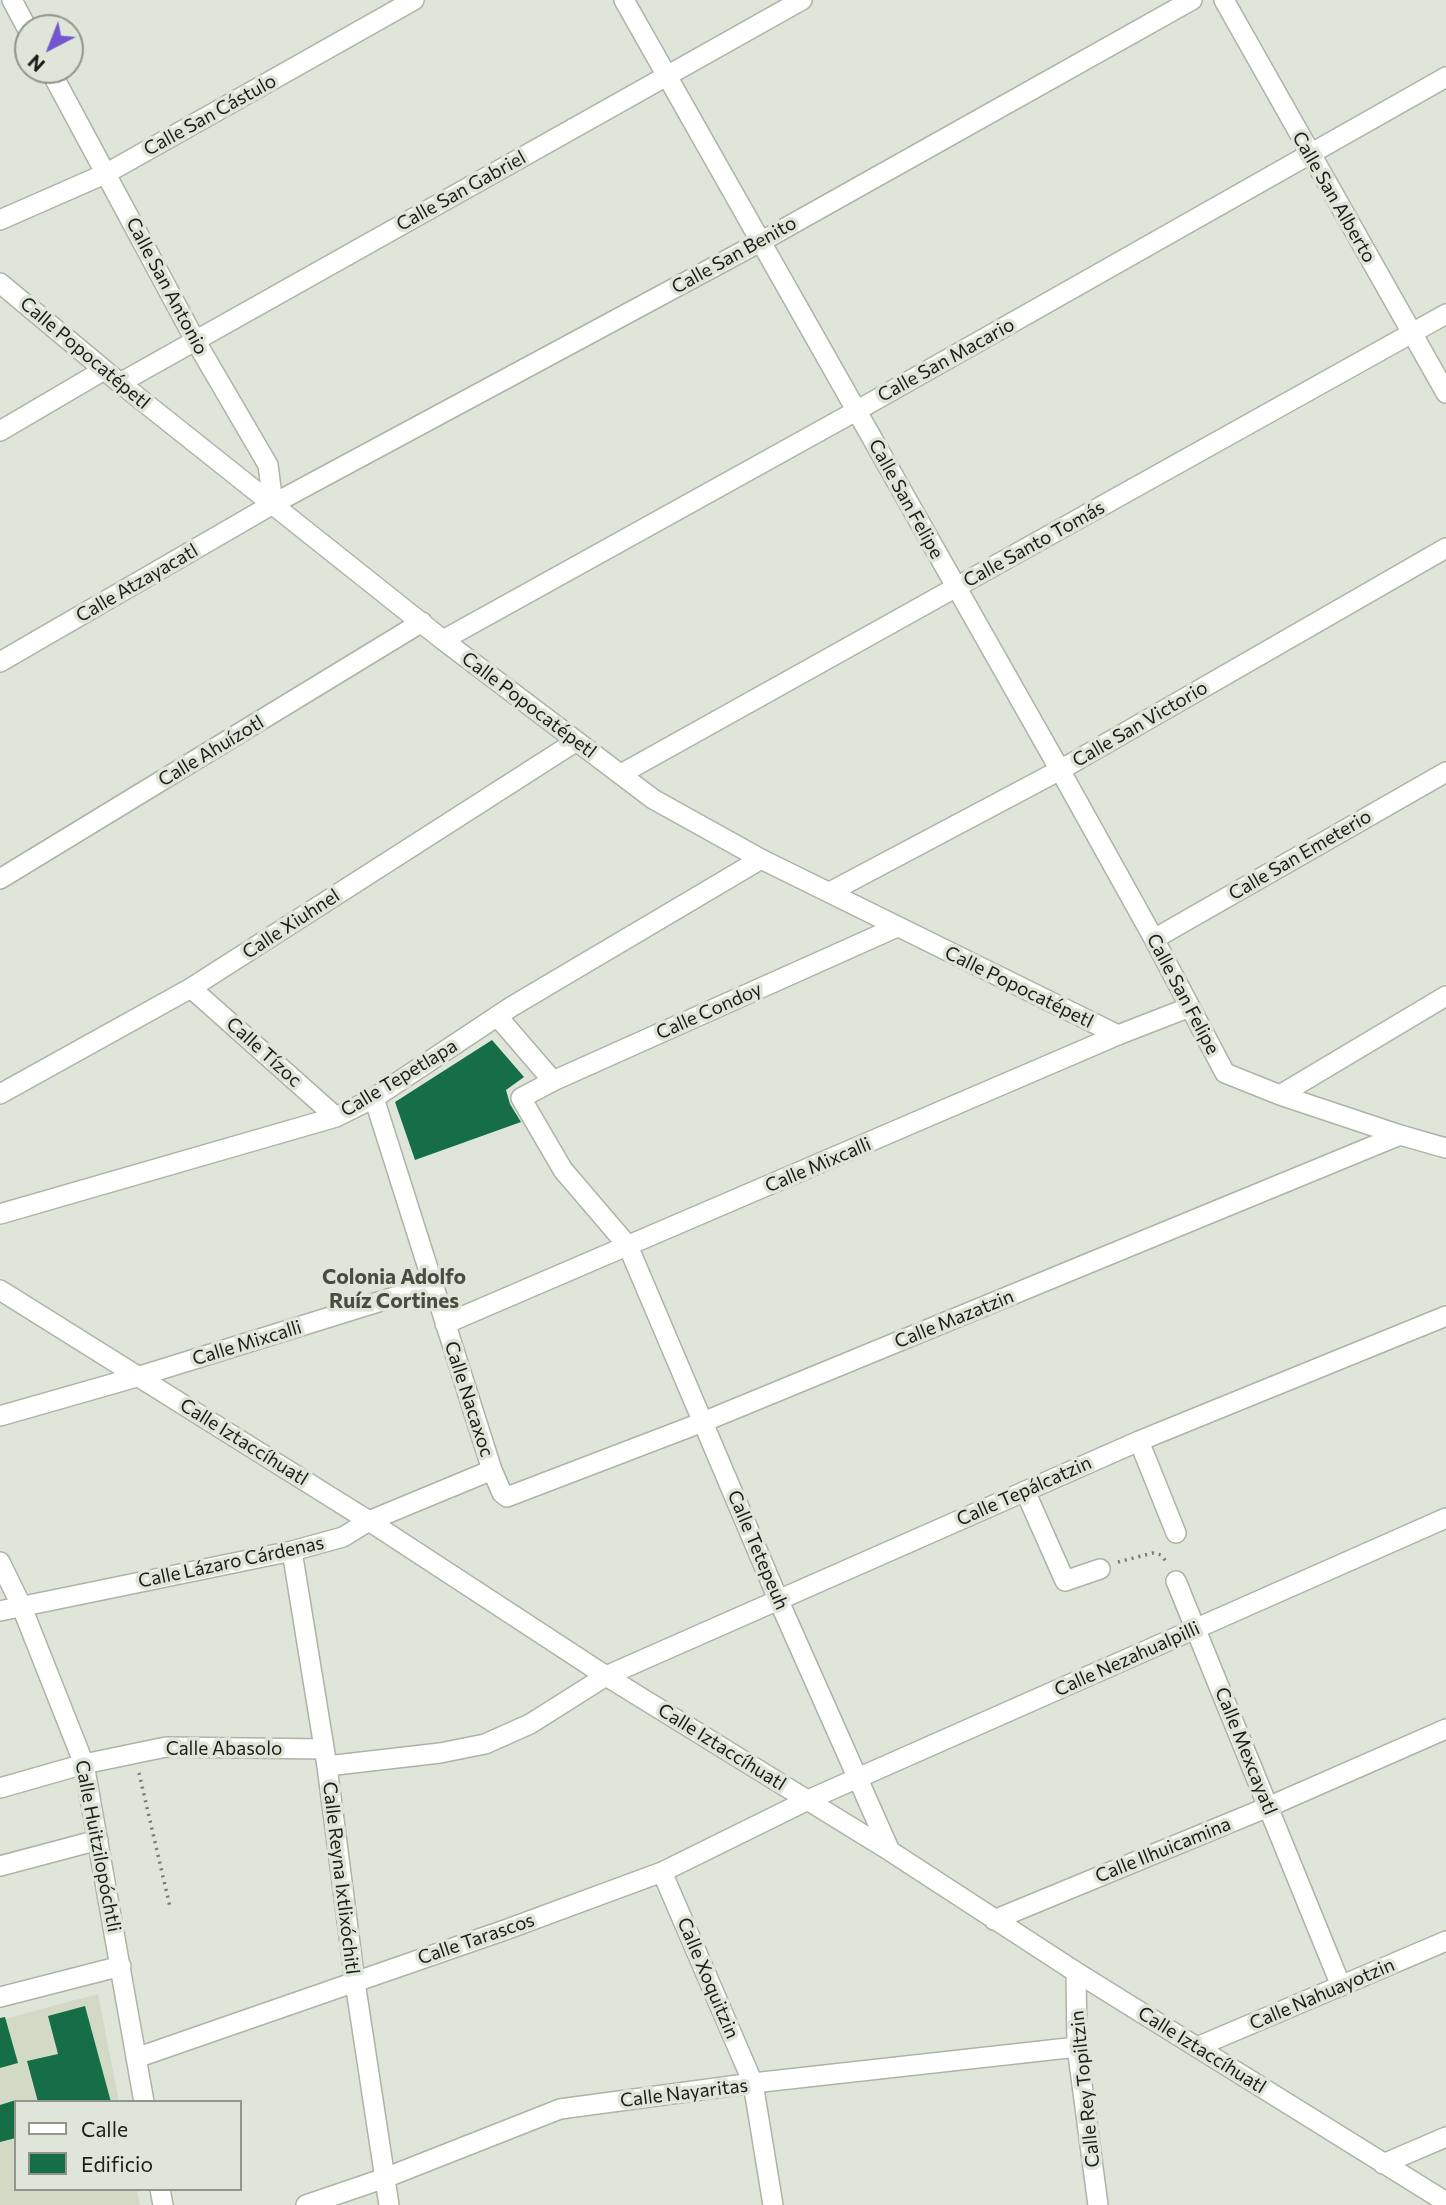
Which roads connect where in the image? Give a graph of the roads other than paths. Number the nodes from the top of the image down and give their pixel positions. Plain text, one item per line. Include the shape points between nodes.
1 (414, 0) edge
2 (624, 0) edge
3 (802, 0) edge
4 (1192, 0) edge
5 (1224, 0) edge
6 (668, 75) junction
7 (1446, 77) edge
8 (58, 84) edge
9 (1310, 156) junction
10 (107, 173) junction
11 (0, 220) edge
12 (762, 241) junction
13 (0, 283) edge
14 (1446, 314) edge
15 (1413, 333) junction
16 (195, 340) junction
17 (104, 370) junction
18 (120, 383) junction
19 (1446, 393) edge
20 (856, 411) junction
21 (0, 431) edge
22 (273, 503) junction
23 (1446, 548) edge
24 (955, 587) junction
25 (422, 622) junction
26 (443, 640) junction
27 (0, 662) edge
28 (575, 742) junction
29 (1060, 770) junction
30 (1446, 772) edge
31 (621, 774) junction
32 (761, 859) junction
33 (0, 879) edge
34 (830, 892) junction
35 (897, 927) junction
36 (1154, 939) junction
37 (191, 988) junction
38 (1446, 996) edge
39 (1190, 1007) junction
40 (497, 1016) junction
41 (1118, 1035) junction
42 (553, 1081) junction
43 (0, 1094) edge
44 (1280, 1095) junction
45 (374, 1098) junction
46 (336, 1117) junction
47 (1400, 1135) junction
48 (1446, 1148) edge
49 (563, 1170) joint
50 (0, 1214) edge
51 (628, 1246) junction
52 (433, 1285) junction
53 (0, 1290) edge
54 (1446, 1316) edge
55 (445, 1324) junction
56 (141, 1376) junction
57 (0, 1416) edge
58 (703, 1422) junction
59 (1139, 1441) junction
60 (492, 1470) junction
61 (1025, 1491) junction
62 (507, 1497) joint
63 (1446, 1518) edge
64 (369, 1521) junction
65 (1176, 1533) dead end
66 (292, 1551) junction
67 (0, 1562) edge
68 (1100, 1569) dead end
69 (1176, 1581) road end
70 (778, 1599) junction
71 (21, 1605) junction
72 (0, 1611) edge
73 (1196, 1628) junction
74 (606, 1676) junction
75 (1446, 1729) edge
76 (326, 1758) junction
77 (84, 1764) junction
78 (859, 1778) junction
79 (0, 1788) edge
80 (808, 1800) junction
81 (1268, 1807) junction
82 (98, 1840) junction
83 (890, 1851) junction
84 (0, 1866) edge
85 (662, 1872) junction
86 (994, 1920) junction
87 (1446, 1941) edge
88 (121, 1966) junction
89 (1076, 1972) junction
90 (355, 1982) junction
91 (1341, 1986) junction
92 (0, 1997) edge
93 (1077, 2047) junction
94 (1197, 2047) junction
95 (136, 2059) junction
96 (754, 2083) junction
97 (144, 2100) edge
98 (1446, 2137) edge
99 (1382, 2164) junction
100 (385, 2178) junction
101 (1446, 2202) edge
102 (306, 2205) edge
103 (389, 2205) edge
104 (773, 2205) edge
105 (1098, 2205) edge

1 - 10 street, Calle San Cástulo
2 - 6 street, Calle San Felipe
3 - 6 street, Calle San Gabriel
4 - 12 street, Calle San Benito
5 - 9 street, Calle San Alberto
6 - 12 street, Calle San Felipe
6 - 16 street, Calle San Gabriel
7 - 9 street, Calle San Macario
8 - 10 street, Calle San Antonio
9 - 15 street, Calle San Alberto
9 - 20 street, Calle San Macario
10 - 11 street, Calle San Cástulo
10 - 16 street, Calle San Antonio
12 - 20 street, Calle San Felipe
12 - 22 street, Calle San Benito
13 - 17 street, Calle Popocatépetl
14 - 15 street, Calle Santo Tomás
15 - 19 street, Calle San Alberto
15 - 24 street, Calle Santo Tomás
16 - 18 street, Calle San Gabriel
16 - 22 street, Calle San Antonio via 268,465
17 - 18 street, Calle Popocatépetl
17 - 21 street
18 - 22 street, Calle Popocatépetl
20 - 24 street, Calle San Felipe
20 - 26 street, Calle San Macario
22 - 25 street, Calle Popocatépetl
22 - 27 street, Calle Atzayacatl
23 - 29 street, Calle San Victorio
24 - 29 street, Calle San Felipe
24 - 31 street, Calle Santo Tomás
25 - 26 street, Calle Popocatépetl
25 - 33 street, Calle Ahuízotl
26 - 28 street, Calle Popocatépetl
28 - 31 street, Calle Popocatépetl
28 - 37 street, Calle Xiuhnel
29 - 34 street, Calle San Victorio
29 - 36 street, Calle San Felipe
30 - 36 street, Calle San Emeterio
31 - 32 street, Calle Popocatépetl via 653,799
32 - 34 street, Calle Popocatépetl
32 - 40 street, Calle Tepetlapa
34 - 35 street, Calle Popocatépetl
35 - 41 street, Calle Popocatépetl
35 - 42 street, Calle Condoy
36 - 39 street, Calle San Felipe
37 - 43 street, Calle Xiuhnel
37 - 46 street, Calle Tízoc
38 - 44 street
39 - 41 street, Calle Mixcalli
39 - 44 street, Calle San Felipe via 1225,1073
40 - 42 street
40 - 45 street, Calle Tepetlapa
41 - 51 street, Calle Mixcalli
42 - 49 street, Calle Condoy via 522,1098
44 - 47 street
45 - 46 street, Calle Tepetlapa
45 - 52 street, Calle Nacaxoc
46 - 50 street, Calle Tepetlapa
47 - 48 street
47 - 58 street, Calle Mazatzin
49 - 51 street, Calle Tetepeuh
51 - 55 street, Calle Mixcalli
51 - 58 street, Calle Tetepeuh
52 - 55 street, Calle Nacaxoc
52 - 56 street, Calle Mixcalli
53 - 56 street, Calle Iztaccíhuatl
54 - 59 street, Calle Tepálcatzin
55 - 60 street, Calle Nacaxoc
56 - 57 street, Calle Mixcalli
56 - 64 street, Calle Iztaccíhuatl
58 - 62 street, Calle Mazatzin
58 - 70 street, Calle Tetepeuh
59 - 61 street, Calle Tepálcatzin
59 - 65 street
60 - 62 street, Calle Nacaxoc
60 - 64 street, Calle Lázaro Cárdenas
61 - 68 street via 1065,1581
61 - 70 street, Calle Tepálcatzin
63 - 73 street, Calle Nezahualpilli
64 - 66 street, Calle Lázaro Cárdenas via 343,1537
64 - 74 street, Calle Iztaccíhuatl
66 - 71 street, Calle Lázaro Cárdenas
66 - 76 street, Calle Reyna Ixtlixóchitl
67 - 71 street, Calle Huitzilopóchtli
69 - 73 street, Calle Mexcayatl
70 - 74 street, Calle Tepálcatzin
70 - 78 street, Calle Tetepeuh
71 - 72 street, Calle Lázaro Cárdenas
71 - 77 street, Calle Huitzilopóchtli
73 - 78 street, Calle Nezahualpilli
73 - 81 street, Calle Mexcayatl
74 - 76 street, Calle Abasolo via 530,1724 485,1744 440,1754
74 - 80 street, Calle Iztaccíhuatl
75 - 81 street, Calle Ilhuicamina
76 - 77 street, Calle Abasolo via 166,1747
76 - 90 street, Calle Reyna Ixtlixóchitl
77 - 79 street, Calle Abasolo
77 - 82 street, Calle Huitzilopóchtli
78 - 80 street, Calle Nezahualpilli
78 - 83 street, Calle Tetepeuh
80 - 83 street, Calle Iztaccíhuatl
80 - 85 street, Calle Tarascos
81 - 86 street, Calle Ilhuicamina
81 - 91 street, Calle Mexcayatl
82 - 84 street
82 - 88 street, Calle Huitzilopóchtli
83 - 86 street, Calle Iztaccíhuatl
85 - 90 street, Calle Tarascos
85 - 96 street, Calle Xoquitzin
86 - 89 street, Calle Iztaccíhuatl
87 - 91 street, Calle Nahuayotzin
88 - 92 street
88 - 95 street, Calle Huitzilopóchtli
89 - 93 street, Calle Rey Topiltzin
89 - 94 street, Calle Iztaccíhuatl
90 - 95 street, Calle Tarascos
90 - 100 street, Calle Reyna Ixtlixóchitl
91 - 94 street, Calle Nahuayotzin
93 - 96 street, Calle Nayaritas
93 - 105 street, Calle Rey Topiltzin
94 - 99 street, Calle Iztaccíhuatl
95 - 97 street, Calle Huitzilopóchtli
96 - 100 street, Calle Nayaritas via 559,2109
96 - 104 street, Calle Xoquitzin
98 - 99 street
99 - 101 street, Calle Iztaccíhuatl
100 - 102 street, Calle Nayaritas
100 - 103 street, Calle Reyna Ixtlixóchitl

